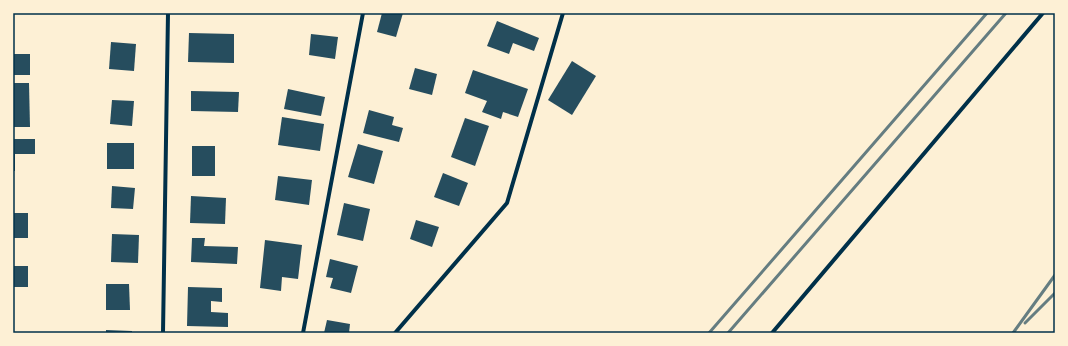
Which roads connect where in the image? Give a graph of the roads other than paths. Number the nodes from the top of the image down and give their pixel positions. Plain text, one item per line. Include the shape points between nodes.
1 (168, 13) edge
2 (363, 13) edge
3 (563, 13) edge
4 (1043, 13) edge
5 (163, 333) edge
6 (302, 333) edge
7 (396, 333) edge
8 (772, 333) edge

1 - 5 street
2 - 6 street
3 - 7 street via 507,203
4 - 8 street

